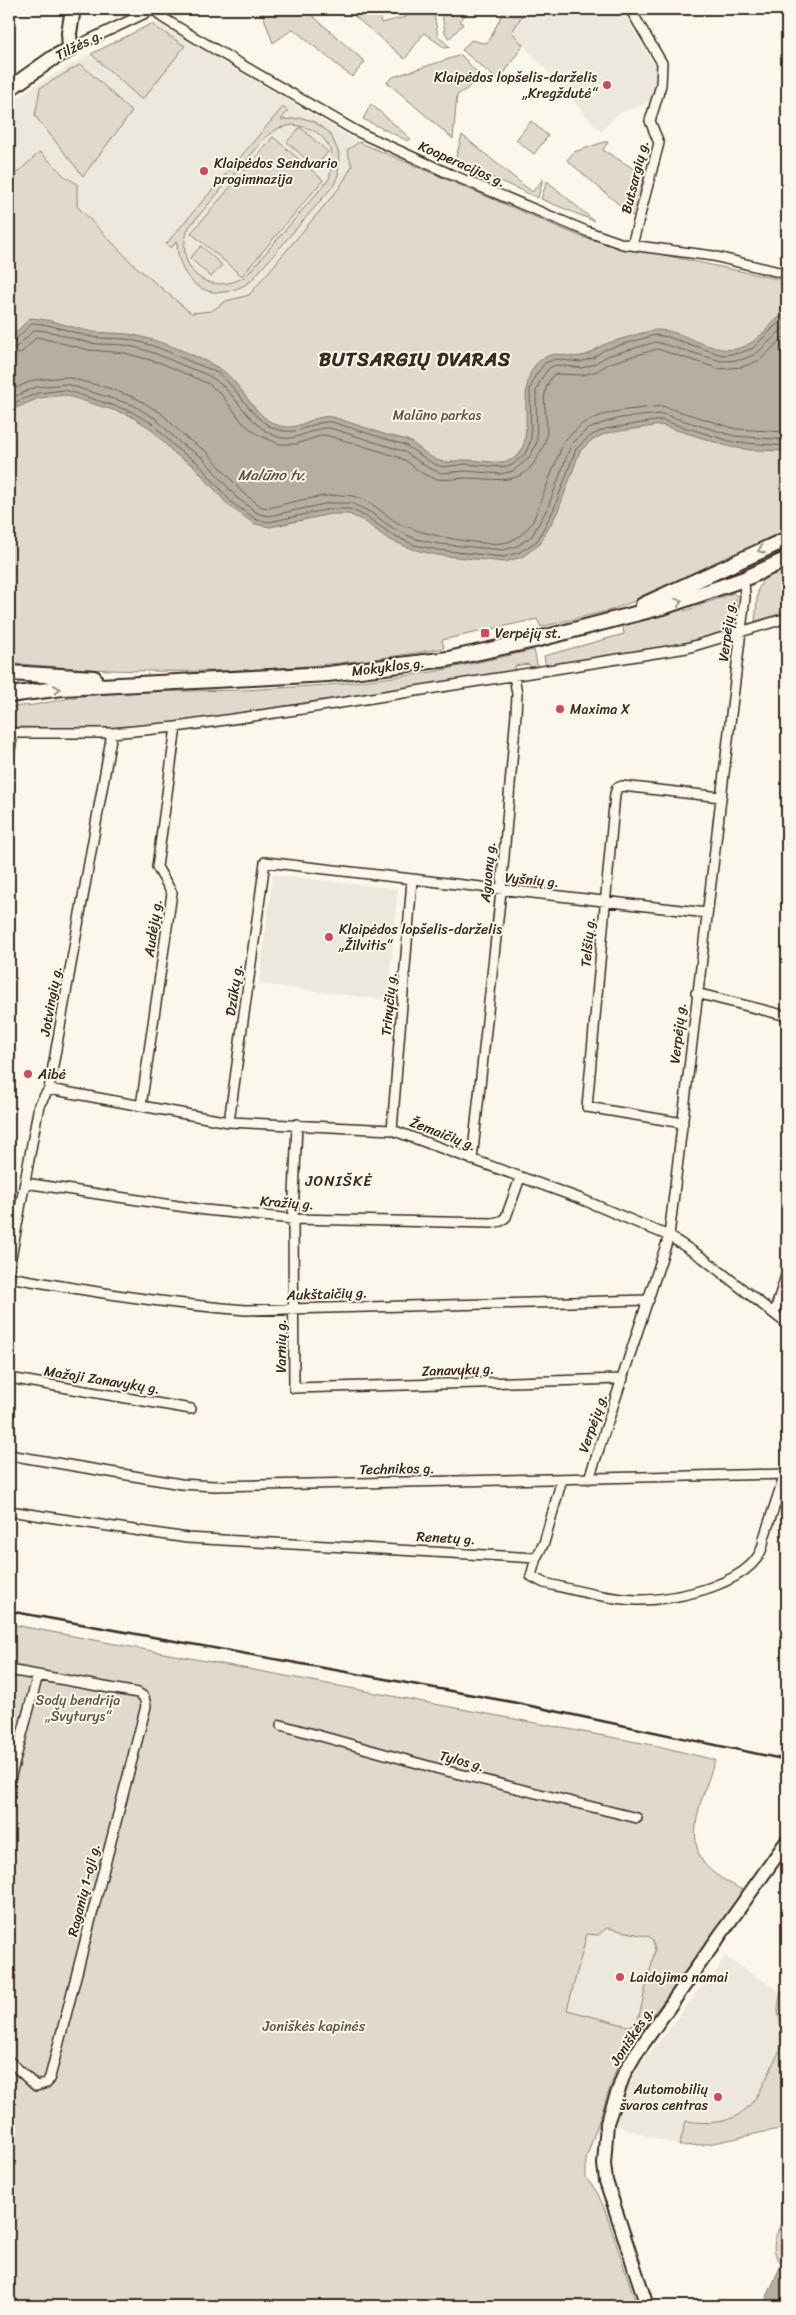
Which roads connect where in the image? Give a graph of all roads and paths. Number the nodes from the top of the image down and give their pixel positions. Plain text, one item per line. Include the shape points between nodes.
1 (73, 9) edge
2 (154, 9) edge
3 (630, 9) edge
4 (70, 49) junction
5 (9, 89) edge
6 (632, 245) junction
7 (787, 274) edge
8 (787, 538) edge
9 (787, 560) edge
10 (735, 561) junction
11 (744, 579) junction
12 (615, 618) junction
13 (787, 618) edge
14 (740, 632) junction
15 (9, 673) edge
16 (514, 676) junction
17 (157, 681) junction
18 (9, 695) edge
19 (176, 727) junction
20 (112, 734) junction
21 (9, 755) edge
22 (722, 797) junction
23 (265, 862) joint
24 (412, 880) junction
25 (501, 891) junction
26 (605, 900) junction
27 (707, 913) junction
28 (696, 993) junction
29 (787, 1016) edge
30 (49, 1089) junction
31 (141, 1106) junction
32 (229, 1122) junction
33 (683, 1123) junction
34 (297, 1124) junction
35 (392, 1130) junction
36 (472, 1160) junction
37 (520, 1178) junction
38 (24, 1184) junction
39 (293, 1219) junction
40 (669, 1236) junction
41 (9, 1269) edge
42 (787, 1272) edge
43 (9, 1277) edge
44 (649, 1300) junction
45 (295, 1309) junction
46 (774, 1314) junction
47 (787, 1324) edge
48 (9, 1378) edge
49 (624, 1378) junction
50 (294, 1388) joint
51 (191, 1409) dead end
52 (9, 1455) edge
53 (786, 1474) edge
54 (562, 1479) junction
55 (589, 1479) junction
56 (9, 1510) edge
57 (536, 1558) junction
58 (9, 1670) edge
59 (38, 1675) junction
60 (281, 1726) dead end
61 (9, 1783) edge
62 (637, 1818) dead end
63 (787, 1840) edge
64 (9, 2061) edge
65 (647, 2306) edge

1 - 4 main road
2 - 4 street, Tilžės g.
2 - 6 street, Kooperacijos g. via 192,36 356,130 586,231
3 - 6 street, Butsargių g. via 662,63 661,85 650,121 659,143
4 - 5 main road, Tilžės g.
6 - 7 street, Kooperacijos g. via 713,256
8 -> 10 main road, Mokyklos g.
9 - 11 main road, Mokyklos g.
10 - 11 main road
10 - 12 main road, Mokyklos g.
12 -> 11 main road, Mokyklos g. via 666,606
11 - 14 street, Verpėjų g.
12 - 17 main road, Mokyklos g. via 500,648 406,665 266,678
13 - 14 street
14 - 16 street via 687,648
14 - 22 street, Verpėjų g.
15 - 17 main road, Mokyklos g.
16 - 19 street
16 - 25 street, Aguonų g. via 516,714
18 -> 17 main road, Mokyklos g.
19 - 20 street
19 - 31 street, Audėjų g. via 157,867 172,894
20 - 21 street via 13,732
20 - 30 street, Jotvingių g.
22 - 26 street, Telšių g. via 617,788
22 - 27 street, Verpėjų g.
23 - 24 street, Vyšnių g.
23 - 32 street, Dzūkų g.
24 - 25 street, Vyšnių g.
24 - 35 street, Trinyčių g.
25 - 26 street, Vyšnių g.
25 - 36 street, Aguonų g.
26 - 27 street, Vyšnių g.
26 - 33 street, Telšių g. via 587,1107
27 - 28 street, Verpėjų g.
28 - 29 street
28 - 33 street, Verpėjų g.
30 - 31 street, Žemaičių g.
30 - 38 street, Jotvingių g. via 39,1105
31 - 32 street, Žemaičių g.
32 - 34 street, Žemaičių g.
33 - 40 street, Verpėjų g.
34 - 35 street, Žemaičių g.
34 - 39 street, Varnių g.
35 - 36 street, Žemaičių g.
36 - 37 street, Žemaičių g.
37 - 39 street, Kražių g. via 509,1212 501,1221
37 - 40 street, Žemaičių g. via 581,1199
38 - 39 street, Kražių g.
38 - 41 street, Jotvingių g.
39 - 45 street, Varnių g.
40 - 44 street, Verpėjų g.
40 - 46 street, Žemaičių g. via 703,1258
42 - 46 street
43 - 45 street, Aukštaičių g. via 194,1306
44 - 45 street, Aukštaičių g.
44 - 49 street, Verpėjų g.
45 - 50 street, Varnių g.
46 - 47 street, Žemaičių g.
48 - 51 street, Mažoji Zanavykų g.
49 - 50 street, Zanavykų g.
49 - 55 street, Verpėjų g.
52 - 54 street, Technikos g. via 181,1484 214,1486
53 - 55 street, Technikos g.
53 - 57 street via 760,1556 743,1572 713,1586 638,1600 544,1583 531,1576
54 - 55 street, Technikos g.
54 - 57 street via 544,1543
56 - 57 street, Renetų g. via 187,1538
58 - 59 street
59 - 61 street
59 - 64 street, Raganių 1-oji g. via 138,1693 144,1697 146,1706 47,2083 42,2086 30,2082
60 - 62 street, Tylos g.
63 - 65 main road, Joniškės g. via 635,2055 624,2074 607,2123 604,2146 606,2181

